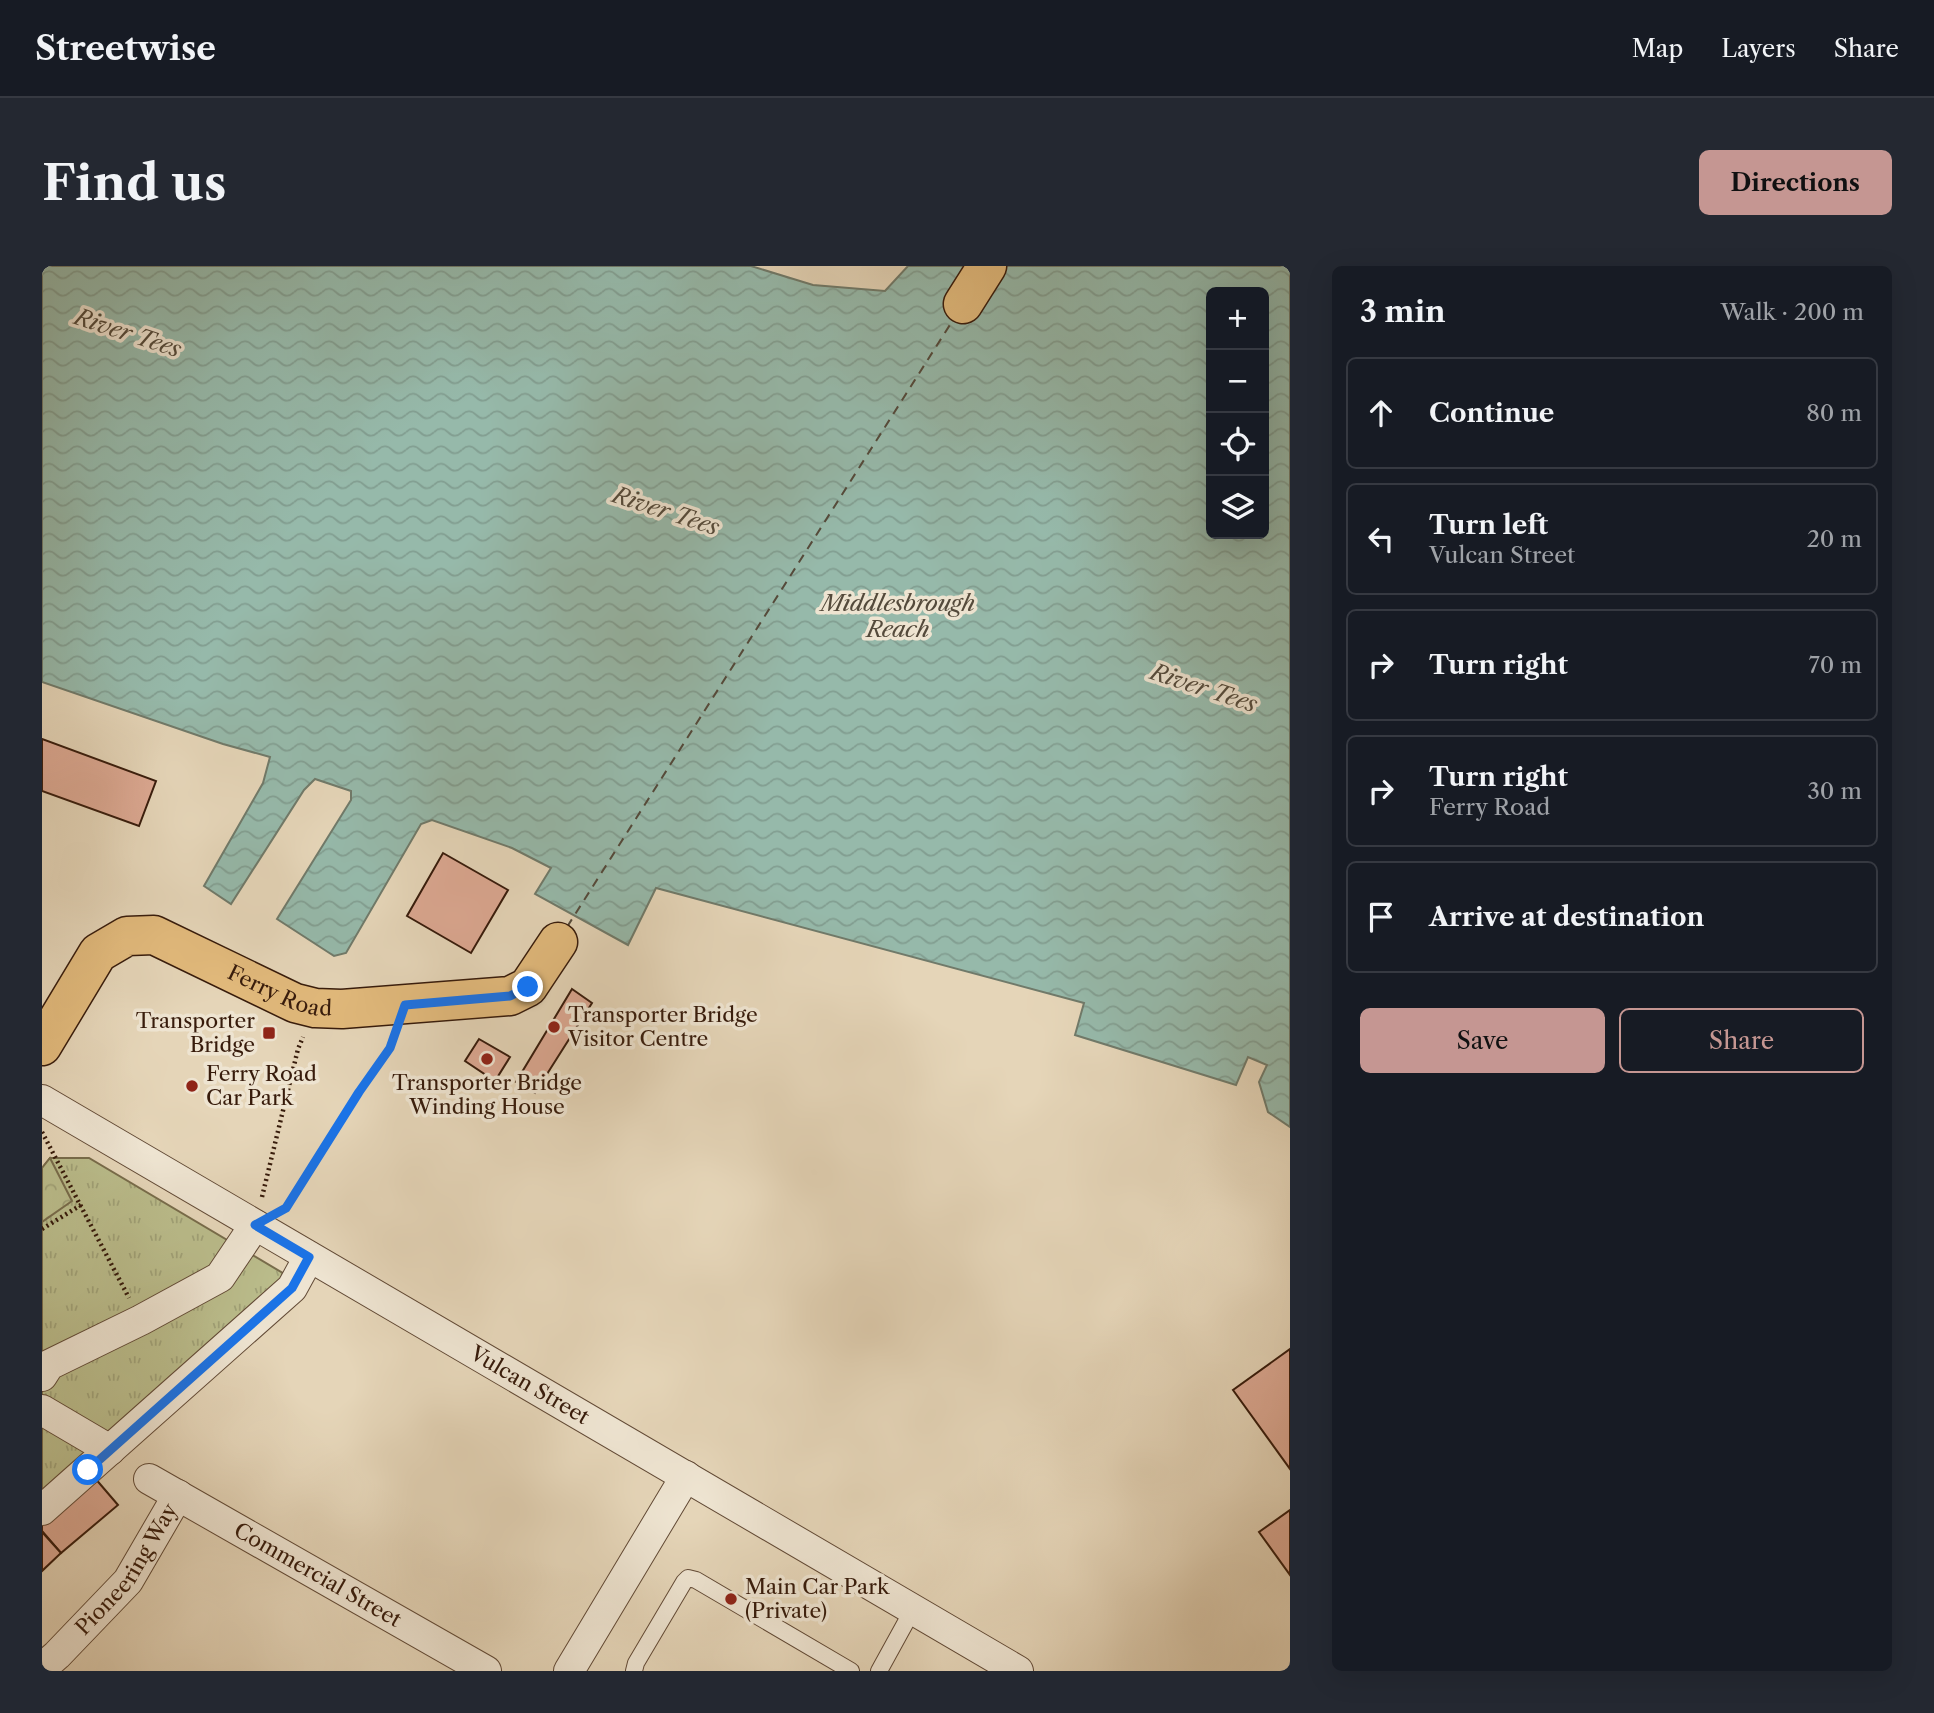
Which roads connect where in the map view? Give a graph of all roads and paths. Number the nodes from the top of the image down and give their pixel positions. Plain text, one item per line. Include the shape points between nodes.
1 (987, 266) edge
2 (963, 304) dead end
3 (558, 942) dead end
4 (405, 1005) junction
5 (315, 1008) junction
6 (42, 1046) edge
7 (42, 1101) edge
8 (42, 1132) edge
9 (81, 1205) junction
10 (255, 1225) junction
11 (42, 1229) edge
12 (309, 1257) junction
13 (141, 1320) junction
14 (42, 1376) edge
15 (42, 1410) edge
16 (110, 1450) junction
17 (686, 1476) junction
18 (149, 1479) dead end
19 (178, 1495) junction
20 (42, 1510) edge
21 (912, 1611) junction
22 (42, 1668) edge
23 (486, 1671) edge
24 (569, 1671) edge
25 (634, 1671) edge
26 (849, 1671) edge
27 (879, 1671) edge
28 (1018, 1671) edge

1 - 2 main road
3 - 4 main road, Ferry Road via 528,987 510,996
4 - 5 main road, Ferry Road
4 - 10 path via 390,1048 286,1208
5 - 6 main road, Ferry Road via 295,1003 154,935 127,936 98,953
5 - 10 path via 298,1049
7 - 10 street, Vulcan Street
8 - 9 path
9 - 11 path
9 - 13 path
10 - 12 street, Vulcan Street
10 - 13 street via 220,1277
12 - 16 street via 292,1288
12 - 17 street, Vulcan Street
13 - 14 street via 49,1365
15 - 16 street
16 - 20 street
17 - 21 street, Vulcan Street
17 - 24 street
18 - 19 street, Commercial Street
19 - 22 street, Pioneering Way via 128,1581
19 - 23 street, Commercial Street
21 - 27 lane
21 - 28 street, Vulcan Street
25 - 26 lane via 688,1578

